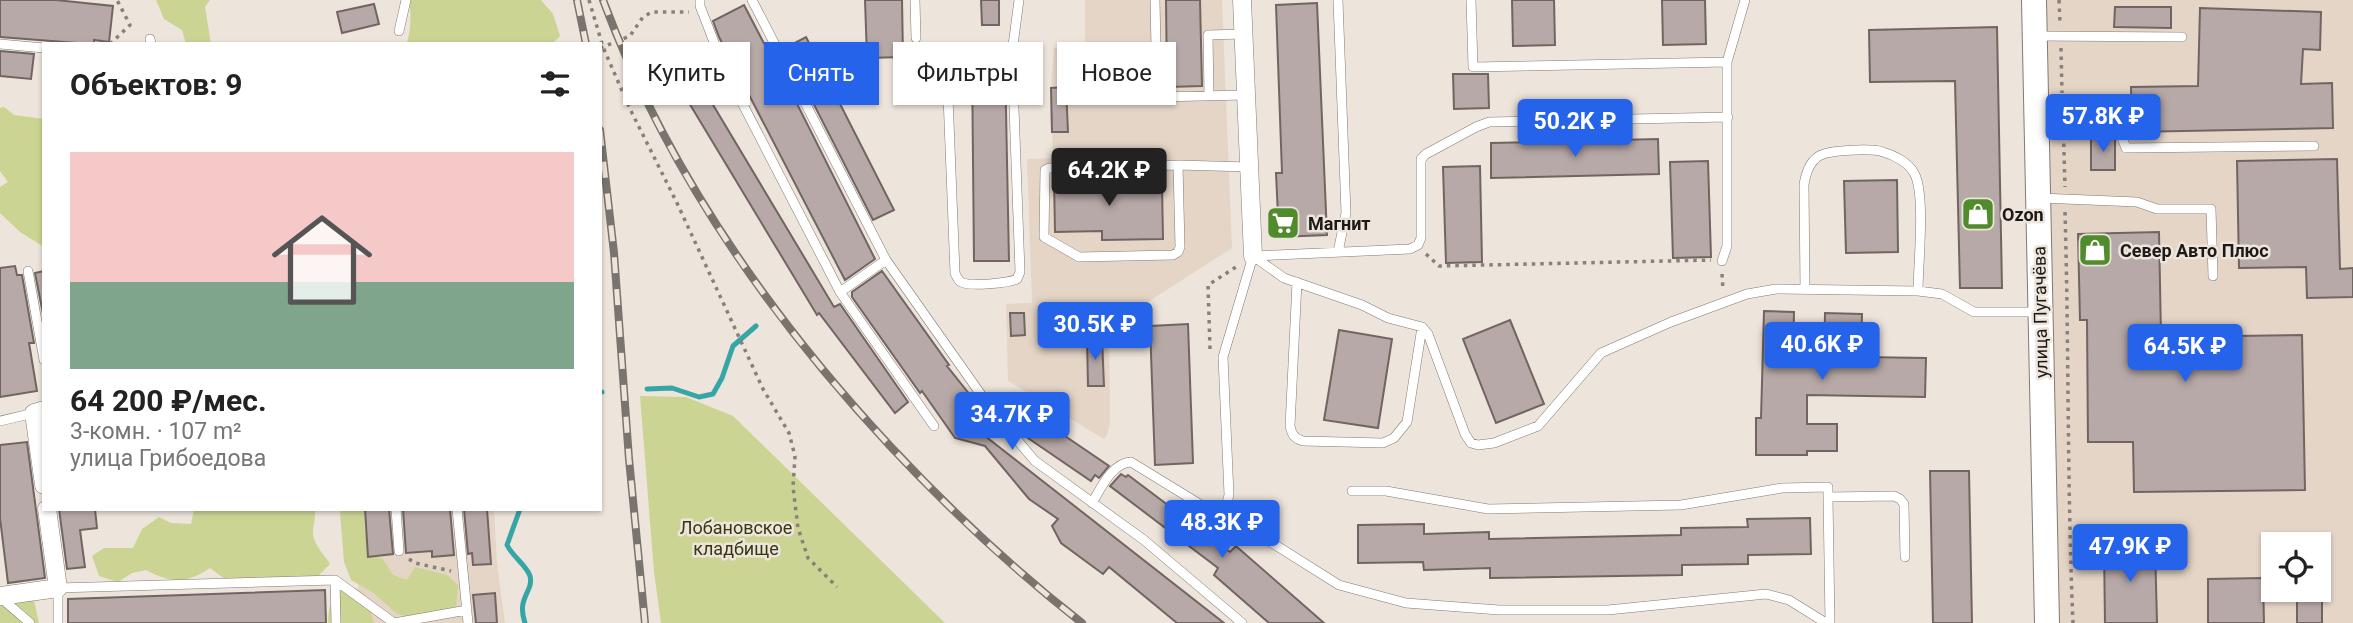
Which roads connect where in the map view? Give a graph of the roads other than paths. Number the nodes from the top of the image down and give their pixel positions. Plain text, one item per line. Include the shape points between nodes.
1 (406, 0) edge
2 (752, 0) edge
3 (915, 0) edge
4 (1019, 0) edge
5 (1156, 0) edge
6 (1242, 0) edge
7 (1338, 0) edge
8 (1471, 0) edge
9 (1745, 0) edge
10 (2034, 0) edge
11 (700, 3) edge
12 (399, 31) dead end
13 (1243, 34) junction
14 (2035, 36) junction
15 (2182, 37) dead end
16 (916, 38) dead end
17 (1013, 42) edge
18 (0, 44) edge
19 (42, 48) edge
20 (1012, 53) joint
21 (1727, 62) junction
22 (1246, 95) junction
23 (1209, 96) junction
24 (2036, 103) junction
25 (1728, 117) junction
26 (2314, 146) dead end
27 (1178, 165) junction
28 (1249, 167) junction
29 (2038, 198) junction
30 (1338, 252) junction
31 (886, 260) junction
32 (1247, 260) junction
33 (1721, 260) road end
34 (28, 271) dead end
35 (2213, 276) dead end
36 (1297, 282) junction
37 (1805, 290) junction
38 (840, 292) junction
39 (1918, 292) junction
40 (2040, 312) junction
41 (1422, 327) junction
42 (42, 349) edge
43 (39, 412) edge
44 (0, 421) edge
45 (934, 426) dead end
46 (42, 456) edge
47 (1352, 492) dead end
48 (1828, 498) junction
49 (1092, 503) junction
50 (47, 511) edge
51 (396, 511) edge
52 (457, 511) edge
53 (1261, 536) dead end
54 (399, 551) road end
55 (1905, 557) dead end
56 (335, 580) junction
57 (58, 589) junction
58 (0, 596) edge
59 (467, 610) junction
60 (30, 623) edge
61 (58, 623) edge
62 (336, 623) edge
63 (394, 623) edge
64 (468, 623) edge
65 (1242, 623) edge
66 (1828, 623) edge
67 (2047, 623) edge

1 - 12 lane
2 - 31 lane
3 - 16 lane
4 - 17 lane
5 - 23 lane via 1157,97
6 - 13 street
7 - 30 lane via 1346,213
8 - 21 lane via 1473,67
9 - 21 lane
10 - 14 street, улица Пугачёва
11 - 38 lane via 724,68
13 - 22 street
13 - 23 lane via 1208,35
14 - 15 lane
14 - 24 street, улица Пугачёва
18 - 19 lane
20 - 20 lane via 958,55 949,61 947,71 955,274 966,284 1011,282 1020,272
21 - 25 lane
22 - 23 lane
22 - 28 street
24 - 26 lane via 2109,105 2126,148
24 - 29 street, улица Пугачёва
25 - 30 lane via 1482,124 1421,159 1418,245 1409,250
25 - 33 lane via 1727,246
27 - 27 lane via 1180,247 1173,255 1079,257 1044,237 1045,170
27 - 28 lane
28 - 32 street
29 - 35 lane via 2211,209
29 - 40 street, улица Пугачёва
30 - 32 lane
31 - 38 lane
31 - 49 lane via 994,413 1035,461
32 - 36 lane
32 - 49 lane via 1223,357 1226,506 1206,508 1131,462 1114,470
34 - 42 lane
36 - 41 lane
36 - 41 lane via 1290,426 1296,439 1383,443 1394,438 1407,422
37 - 39 lane
37 - 39 lane via 1807,170 1818,156 1833,152 1882,151 1914,172 1920,189
37 - 41 lane via 1776,289 1724,301 1601,353 1538,426 1478,445 1465,434
38 - 45 lane
39 - 40 lane via 1942,294 1974,312
40 - 67 street, улица Пугачёва
43 - 44 lane
43 - 46 street
47 - 48 lane via 1386,491 1488,509 1681,505 1782,488 1828,487
48 - 55 lane via 1900,499 1904,504
48 - 66 lane
49 - 65 lane via 1144,540
50 - 57 street
51 - 54 lane
52 - 59 lane
53 - 66 lane via 1339,585 1406,603 1499,610 1608,610 1766,594 1789,600
56 - 57 lane
56 - 62 lane
56 - 63 lane
57 - 58 street
57 - 61 lane
58 - 60 lane
59 - 63 lane
59 - 64 lane

